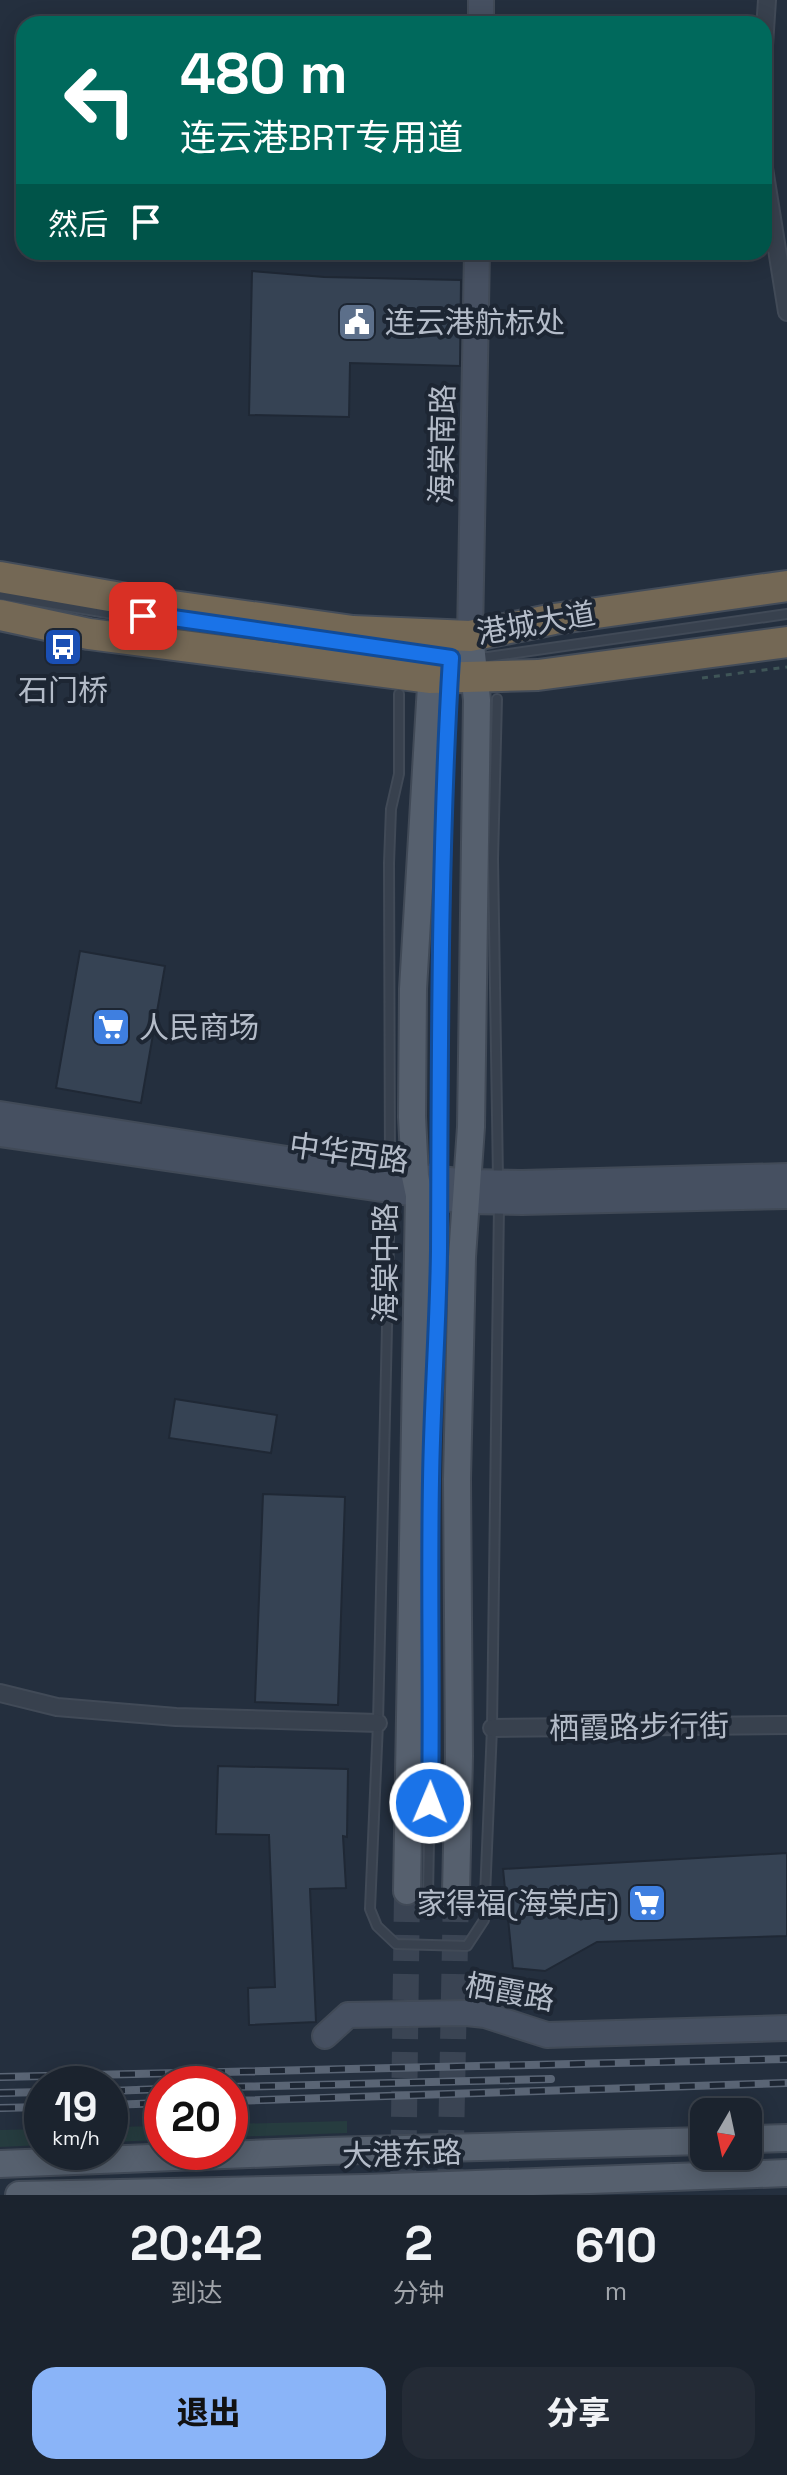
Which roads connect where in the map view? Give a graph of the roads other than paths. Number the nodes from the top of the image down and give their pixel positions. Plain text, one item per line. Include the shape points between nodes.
1 (772, 218) edge
2 (477, 260) edge
3 (787, 312) edge
4 (0, 577) edge
5 (787, 586) edge
6 (0, 595) edge
7 (787, 614) edge
8 (0, 615) edge
9 (158, 617) dead end
10 (787, 642) edge
11 (361, 645) dead end
12 (452, 659) junction
13 (399, 694) dead end
14 (497, 699) dead end
15 (0, 1114) edge
16 (0, 1134) edge
17 (787, 1176) edge
18 (415, 1185) junction
19 (467, 1191) junction
20 (498, 1192) junction
21 (787, 1196) edge
22 (0, 1693) edge
23 (378, 1723) junction
24 (787, 1725) edge
25 (492, 1728) junction
26 (456, 1893) tunnel mouth
27 (418, 1894) tunnel mouth
28 (787, 2028) edge
29 (325, 2036) dead end
30 (787, 2138) edge
31 (762, 2139) edge
32 (690, 2141) edge
33 (366, 2151) junction
34 (0, 2164) edge
35 (787, 2173) edge
36 (436, 2184) junction
37 (365, 2192) edge
38 (19, 2195) edge
39 (481, 2195) edge

1 - 3 street
2 - 12 main road, 海棠南路
4 - 12 highway, 港城大道 via 353,631
5 - 12 highway, 港城大道 via 554,619
6 - 9 lane
7 - 12 lane
8 - 12 highway, 港城大道 via 89,634
10 - 12 highway, 港城大道 via 538,675
11 - 12 lane
12 - 18 main road, 海棠中路 via 413,989
12 - 19 main road via 471,1127
13 - 18 lane via 399,774 391,809 389,863
14 - 20 lane via 493,859
15 - 18 main road
16 - 18 main road, 中华西路
17 - 20 main road
18 - 19 main road, 中华西路
18 - 23 lane via 391,1254
18 - 27 main road, 海棠中路
19 - 20 main road, 中华西路
19 - 26 main road via 457,1479
20 - 21 main road, 中华西路
20 - 25 lane
22 - 23 street via 57,1707 176,1717
23 - 25 lane via 370,1909 377,1926 396,1944 467,1946 484,1920
24 - 25 street, 栖霞路步行街
28 - 29 main road, 栖霞路 via 547,2035 485,2015 393,2013 348,2015
30 - 31 main road
32 - 33 main road, 大港东路
33 - 34 main road, 大港东路
33 - 37 main road
35 - 36 main road, 大港东路
36 - 37 main road, 大港东路
36 - 39 lane
37 - 38 main road, 大港东路

